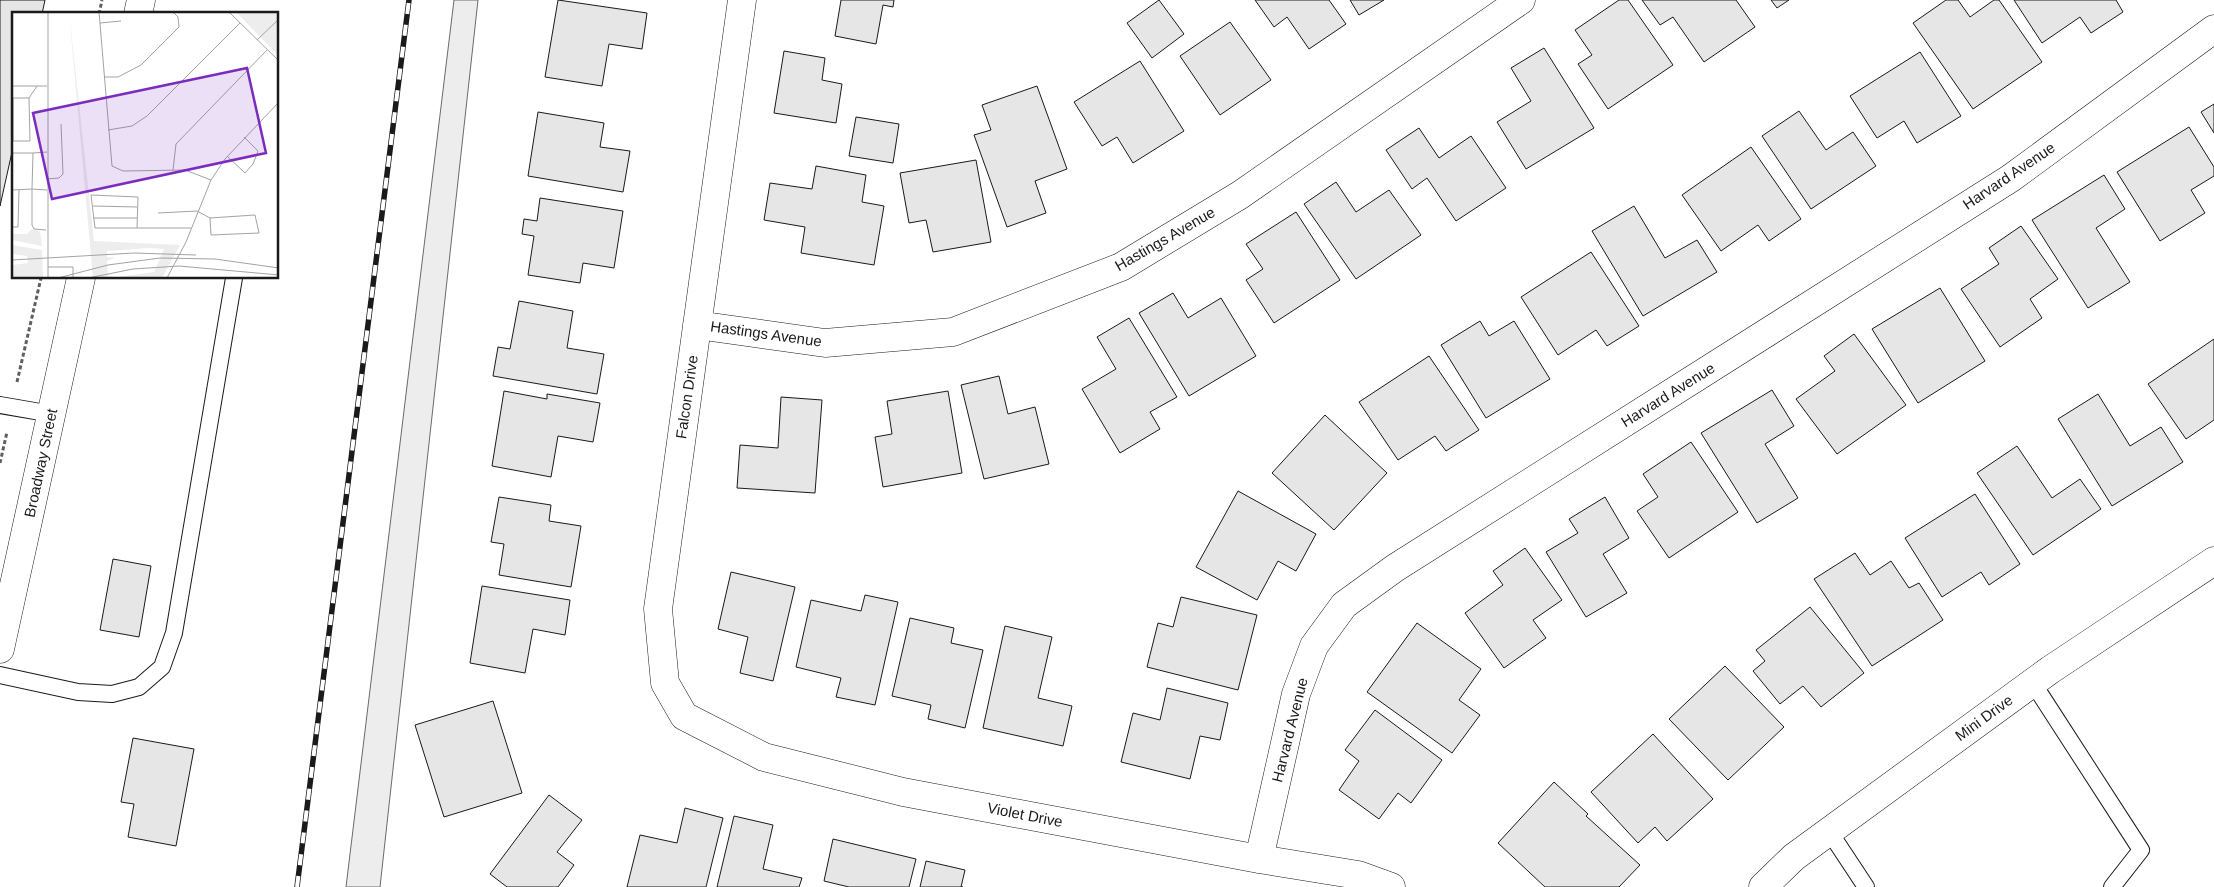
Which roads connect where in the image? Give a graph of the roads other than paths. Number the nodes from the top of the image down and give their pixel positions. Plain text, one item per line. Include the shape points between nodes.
1 (742, 0) edge
2 (1521, 0) edge
3 (2214, 29) edge
4 (81, 279) edge
5 (234, 279) edge
6 (697, 325) junction
7 (6, 406) edge
8 (52, 414) junction
9 (2214, 561) edge
10 (0, 649) edge
11 (0, 676) edge
12 (2032, 682) junction
13 (676, 703) joint
14 (1829, 831) junction
15 (1259, 859) junction
16 (1390, 887) edge
17 (1763, 887) edge
18 (1866, 887) edge
19 (2112, 887) edge

1 - 6 street, Falcon Drive
2 - 6 street, Hastings Avenue via 1240,196 1121,267 954,332 825,343
3 - 15 street, Harvard Avenue via 2011,178 1395,568 1344,605 1314,646 1296,694
4 - 8 street, Broadway Street
5 - 11 lane via 174,633 162,667 138,687 112,694 78,692
6 - 13 street, Falcon Drive via 658,609 665,683
7 - 8 lane
8 - 10 street, Broadway Street
9 - 12 street, Mini Drive
12 - 14 street, Mini Drive
12 - 19 lane via 2141,850
13 - 15 street, Violet Drive via 684,716 764,756 902,792
14 - 17 street, Mini Drive via 1794,857
14 - 18 lane
15 - 16 street, Violet Drive via 1358,875

